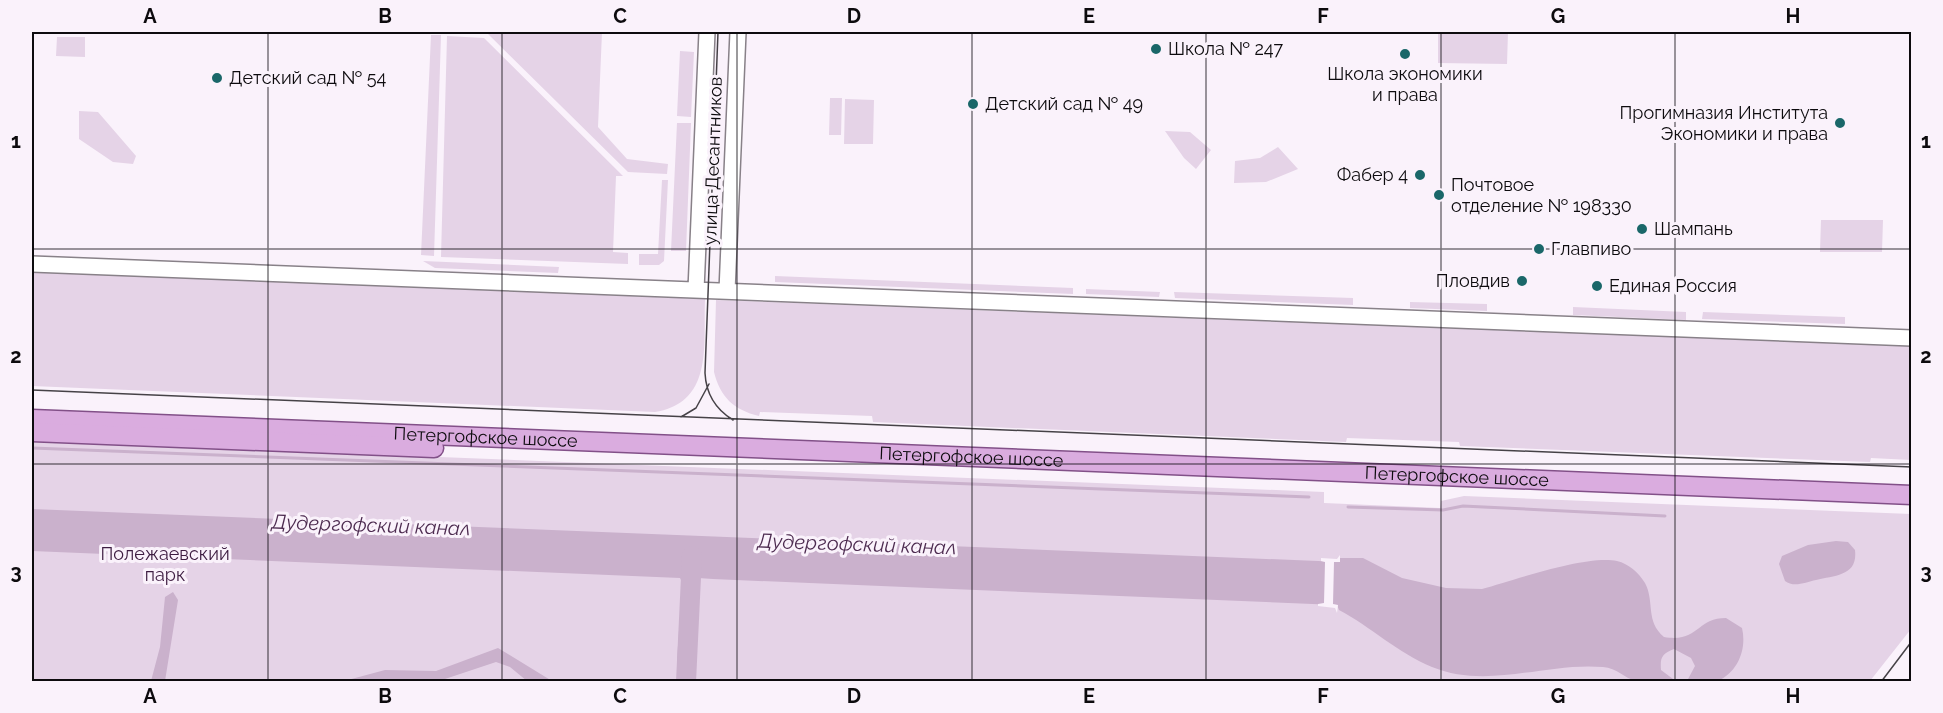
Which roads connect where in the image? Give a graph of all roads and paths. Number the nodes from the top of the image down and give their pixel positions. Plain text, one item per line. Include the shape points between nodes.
1 (706, 32) edge
2 (738, 32) edge
3 (32, 264) edge
4 (696, 290) junction
5 (728, 291) junction
6 (1911, 338) edge
7 (32, 419) edge
8 (32, 432) edge
9 (1911, 495) edge
10 (1911, 507) edge

1 - 4 street, улица Десантников
2 - 5 street, улица Десантников
3 - 4 street
4 - 5 street
5 - 6 street
7 - 9 main road, Петергофское шоссе
8 - 10 main road, Петергофское шоссе

